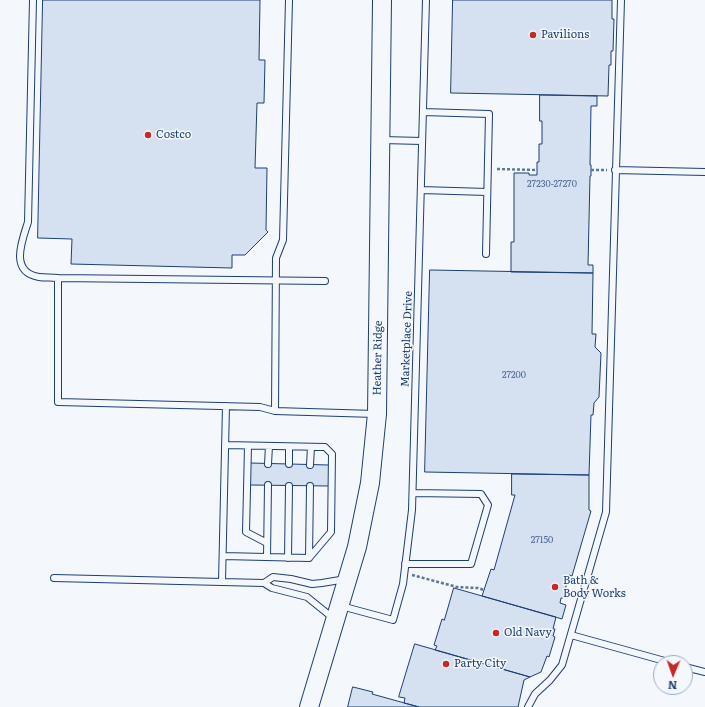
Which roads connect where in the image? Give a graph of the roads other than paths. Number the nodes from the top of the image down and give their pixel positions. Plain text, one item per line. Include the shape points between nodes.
1 (33, 0) edge
2 (289, 0) edge
3 (382, 0) edge
4 (426, 0) edge
5 (621, 0) edge
6 (423, 112) junction
7 (381, 140) junction
8 (422, 142) junction
9 (615, 170) junction
10 (705, 172) edge
11 (421, 190) junction
12 (487, 192) junction
13 (486, 254) dead end
14 (58, 278) junction
15 (276, 280) junction
16 (325, 281) dead end
17 (226, 406) junction
18 (274, 411) junction
19 (377, 414) junction
20 (225, 445) junction
21 (248, 446) junction
22 (268, 446) junction
23 (289, 446) junction
24 (311, 447) junction
25 (268, 464) dead end
26 (289, 464) dead end
27 (310, 464) dead end
28 (268, 485) dead end
29 (289, 486) dead end
30 (310, 486) dead end
31 (413, 493) junction
32 (267, 543) junction
33 (222, 556) junction
34 (267, 557) junction
35 (288, 558) junction
36 (309, 558) junction
37 (405, 564) junction
38 (54, 578) dead end
39 (347, 579) junction
40 (222, 582) junction
41 (264, 583) junction
42 (337, 613) junction
43 (571, 635) junction
44 (653, 658) edge
45 (693, 669) edge
46 (705, 672) edge
47 (309, 707) edge
48 (528, 707) edge

1 - 14 lane via 28,222 20,260 24,270 30,274
2 - 15 lane via 283,240 276,258
3 - 7 street, Heather Ridge
4 - 6 lane, Marketplace Drive
5 - 9 lane
6 - 8 lane, Marketplace Drive
6 - 12 lane via 489,114
7 - 8 lane
7 - 19 street, Heather Ridge
8 - 11 lane, Marketplace Drive
9 - 10 lane
9 - 43 lane via 606,512
11 - 12 lane
11 - 31 lane, Marketplace Drive
12 - 13 lane
14 - 15 lane
14 - 17 lane via 58,402
15 - 16 lane
15 - 18 lane
17 - 18 lane via 260,407
17 - 20 lane
18 - 19 lane
19 - 39 street, Heather Ridge via 370,483 357,547
20 - 21 lane
20 - 33 lane
21 - 22 lane
21 - 32 lane via 246,532
22 - 23 lane
22 - 25 lane
23 - 24 lane
23 - 26 lane
24 - 27 lane
24 - 36 lane via 324,447 332,454 331,532
28 - 32 lane
29 - 35 lane
30 - 36 lane
31 - 37 lane, Marketplace Drive
31 - 37 lane via 481,494 488,505 471,564
32 - 34 lane
33 - 34 lane
33 - 40 lane
34 - 35 lane
35 - 36 lane
37 - 42 lane, Marketplace Drive via 393,620
38 - 40 lane
39 - 41 lane via 312,584 273,578
39 - 42 street, Heather Ridge
40 - 41 lane
41 - 42 lane via 272,588 307,597
42 - 47 street, Heather Ridge
43 - 44 lane
43 - 48 lane via 562,665 535,694
45 - 46 lane

